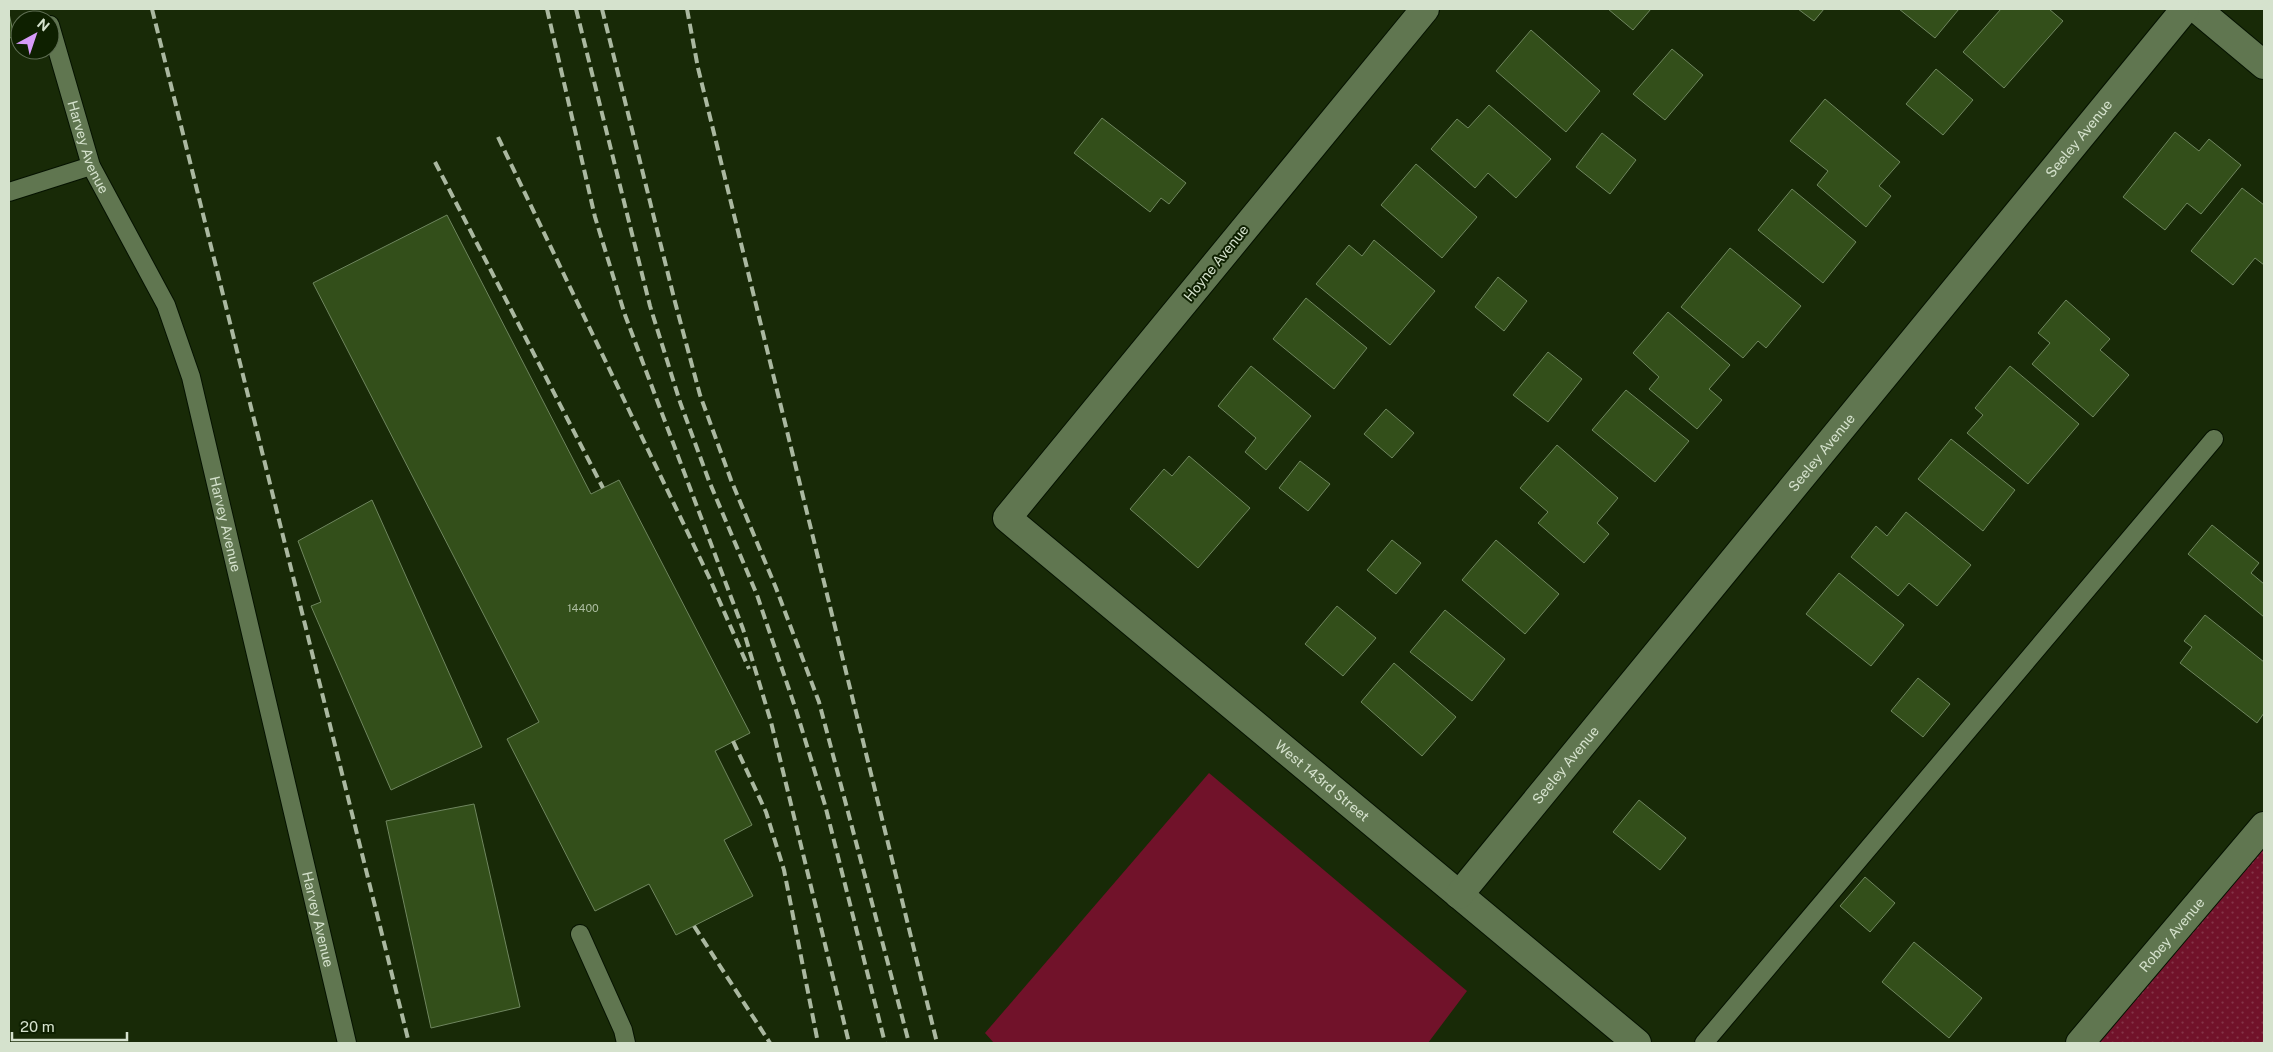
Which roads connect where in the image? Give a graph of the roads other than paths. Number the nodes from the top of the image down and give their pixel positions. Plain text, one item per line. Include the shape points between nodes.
1 (1425, 9) edge
2 (2185, 9) edge
3 (2197, 9) edge
4 (60, 59) edge
5 (2264, 65) edge
6 (91, 166) junction
7 (9, 192) edge
8 (2214, 439) dead end
9 (1007, 518) joint
10 (2264, 826) edge
11 (1459, 895) junction
12 (580, 934) dead end
13 (346, 1043) edge
14 (626, 1043) edge
15 (1637, 1043) edge
16 (1704, 1043) edge
17 (2080, 1043) edge

1 - 9 street, Hoyne Avenue
2 - 11 street, Seeley Avenue
3 - 5 street
4 - 6 lane, Harvey Avenue
6 - 7 lane
6 - 13 lane, Harvey Avenue via 166,304 191,377
8 - 16 lane
9 - 11 street, West 143rd Street
10 - 17 street, Robey Avenue
11 - 15 street, West 143rd Street
12 - 14 lane

